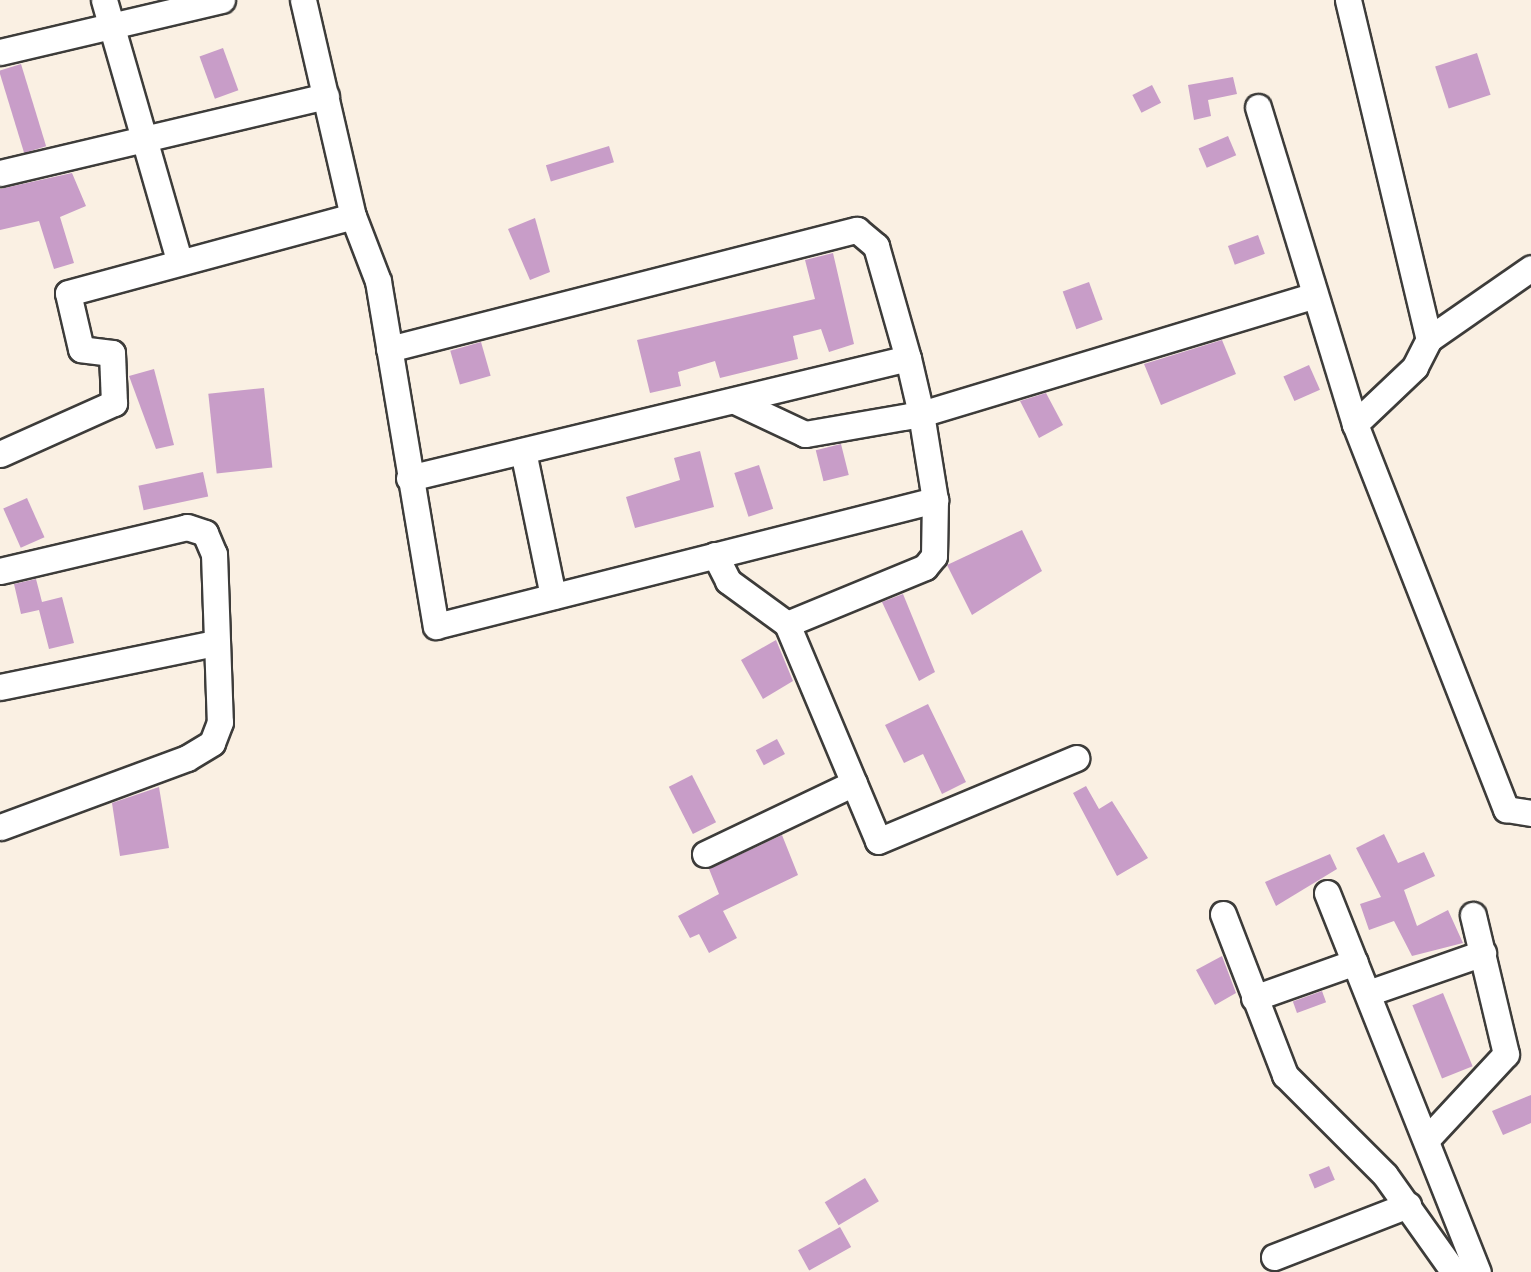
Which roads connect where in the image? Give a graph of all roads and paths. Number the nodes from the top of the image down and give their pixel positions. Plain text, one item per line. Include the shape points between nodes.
1 (104, 0) edge
2 (222, 0) edge
3 (304, 0) edge
4 (1348, 0) edge
5 (111, 26) junction
6 (0, 52) edge
7 (326, 96) junction
8 (1258, 106) dead end
9 (141, 140) junction
10 (0, 174) edge
11 (353, 216) junction
12 (179, 259) junction
13 (1531, 268) edge
14 (1313, 296) junction
15 (1429, 338) junction
16 (389, 348) junction
17 (908, 358) junction
18 (735, 402) junction
19 (921, 414) junction
20 (1355, 424) junction
21 (523, 451) junction
22 (0, 454) edge
23 (410, 478) junction
24 (935, 500) junction
25 (715, 555) junction
26 (0, 571) edge
27 (553, 596) junction
28 (787, 624) junction
29 (214, 642) junction
30 (0, 687) edge
31 (1076, 758) dead end
32 (854, 783) junction
33 (1531, 812) edge
34 (0, 827) edge
35 (705, 854) dead end
36 (1327, 893) dead end
37 (1223, 914) dead end
38 (1473, 915) dead end
39 (1483, 953) junction
40 (1355, 962) junction
41 (1368, 993) junction
42 (1254, 998) junction
43 (1427, 1139) junction
44 (1408, 1205) junction
45 (1274, 1256) dead end
46 (1454, 1272) edge
47 (1478, 1272) edge

1 - 5 street
2 - 5 street
3 - 7 street
4 - 15 street
5 - 6 street
5 - 9 street
7 - 9 street
7 - 11 street
8 - 14 street
9 - 10 street
9 - 12 street
11 - 12 street
11 - 16 street via 378,281
12 - 22 street via 66,295 81,349 113,356 114,403
13 - 15 street
14 - 19 street
14 - 20 street
15 - 20 street via 1415,367
16 - 17 street via 857,230 876,246
16 - 23 street
17 - 18 street
17 - 19 street
18 - 19 street via 805,434
18 - 21 street
19 - 24 street
20 - 33 street via 1506,809
21 - 23 street
21 - 27 street
23 - 27 street via 436,626
24 - 25 street
24 - 28 street via 931,562
25 - 27 street
25 - 28 street via 728,581
26 - 29 street via 198,529 214,554
28 - 32 street
29 - 30 street
29 - 34 street via 220,722 212,743
31 - 32 street via 878,841
32 - 35 street
36 - 40 street
37 - 42 street
38 - 39 street
39 - 41 street
39 - 43 street via 1504,1061
40 - 41 street
40 - 42 street
41 - 43 street
42 - 44 street via 1297,1093
43 - 47 street
44 - 45 street
44 - 46 street

